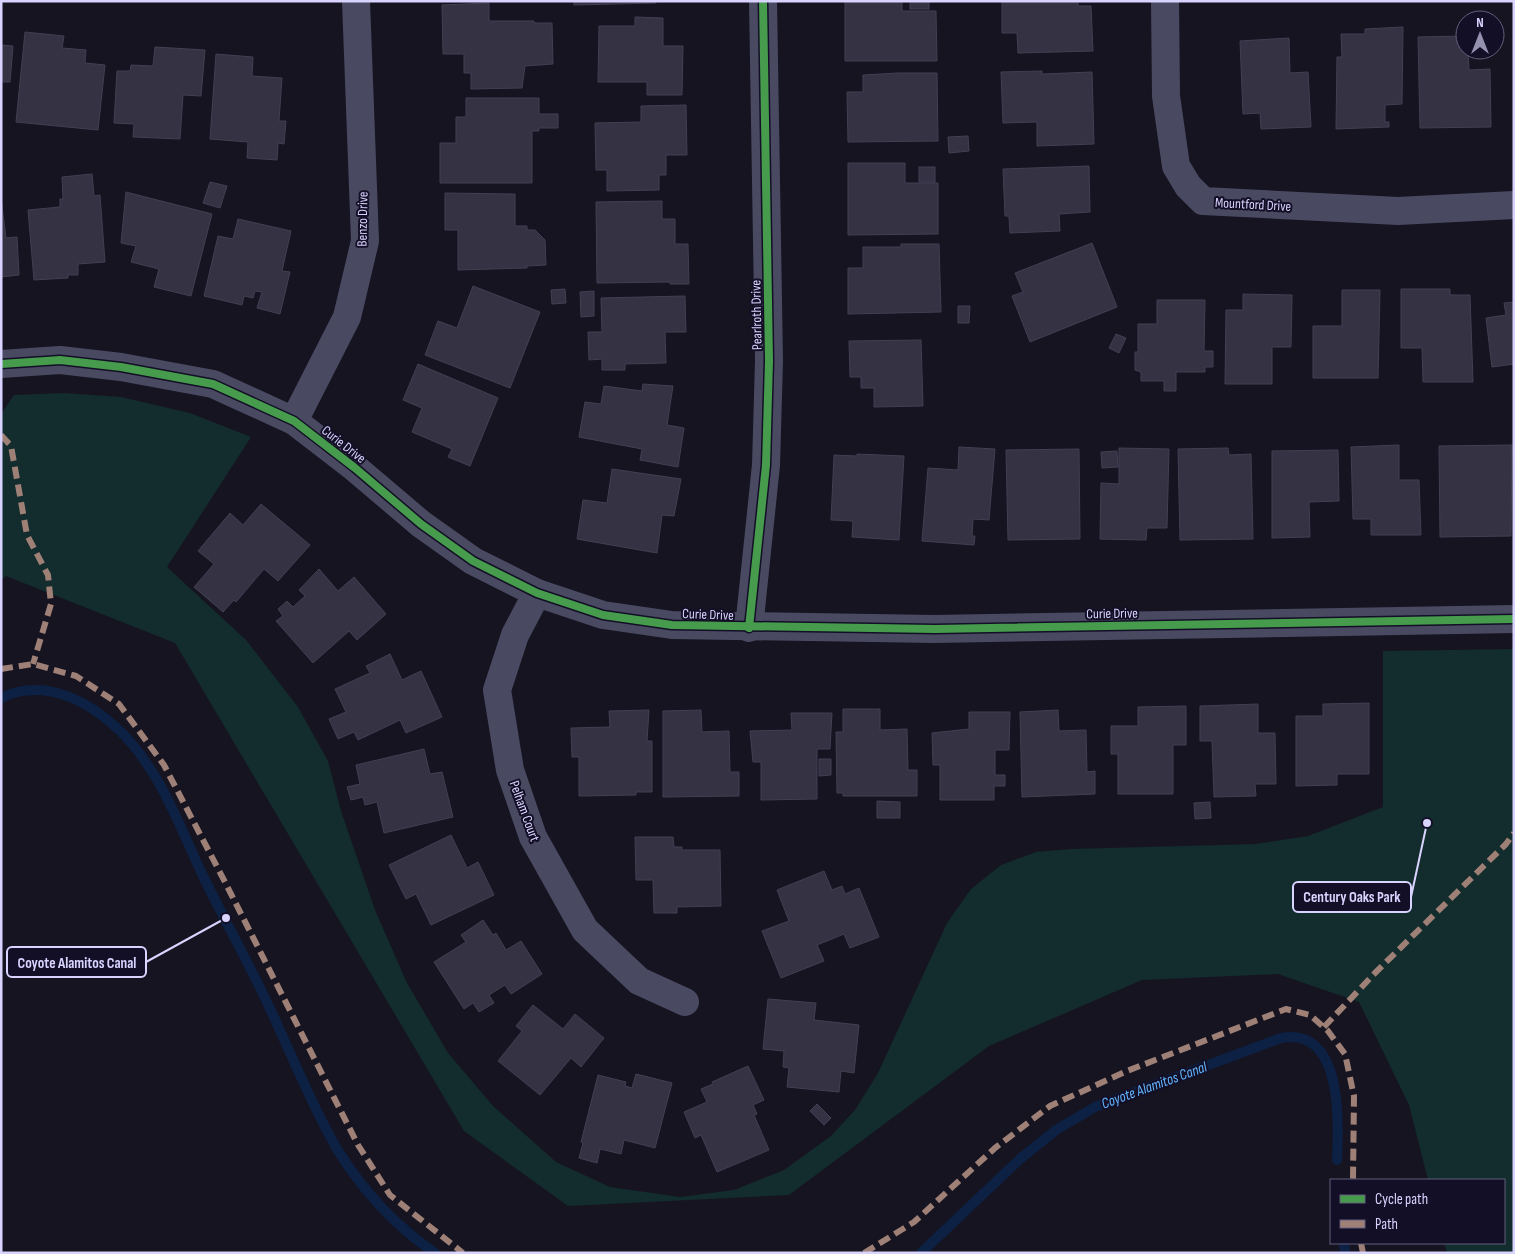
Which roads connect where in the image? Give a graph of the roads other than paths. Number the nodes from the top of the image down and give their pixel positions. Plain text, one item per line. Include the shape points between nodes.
1 (356, 1) edge
2 (762, 1) edge
3 (1165, 1) edge
4 (1514, 205) edge
5 (1, 364) edge
6 (294, 422) junction
7 (536, 593) junction
8 (1514, 619) edge
9 (749, 628) junction
10 (685, 1002) dead end

1 - 6 street, Benzo Drive via 365,241 347,317
2 - 9 street, Pearlroth Drive via 769,361 766,465
3 - 4 street, Mountford Drive via 1166,96 1176,166 1188,186 1203,201 1398,211
5 - 6 street, Curie Drive via 60,360 121,367 213,384
6 - 7 street, Curie Drive via 421,524 473,561
7 - 9 street, Curie Drive via 613,616 672,625
7 - 10 street, Pelham Court via 516,634 497,690 510,770 533,837 585,930 639,981
8 - 9 street, Curie Drive via 935,629

